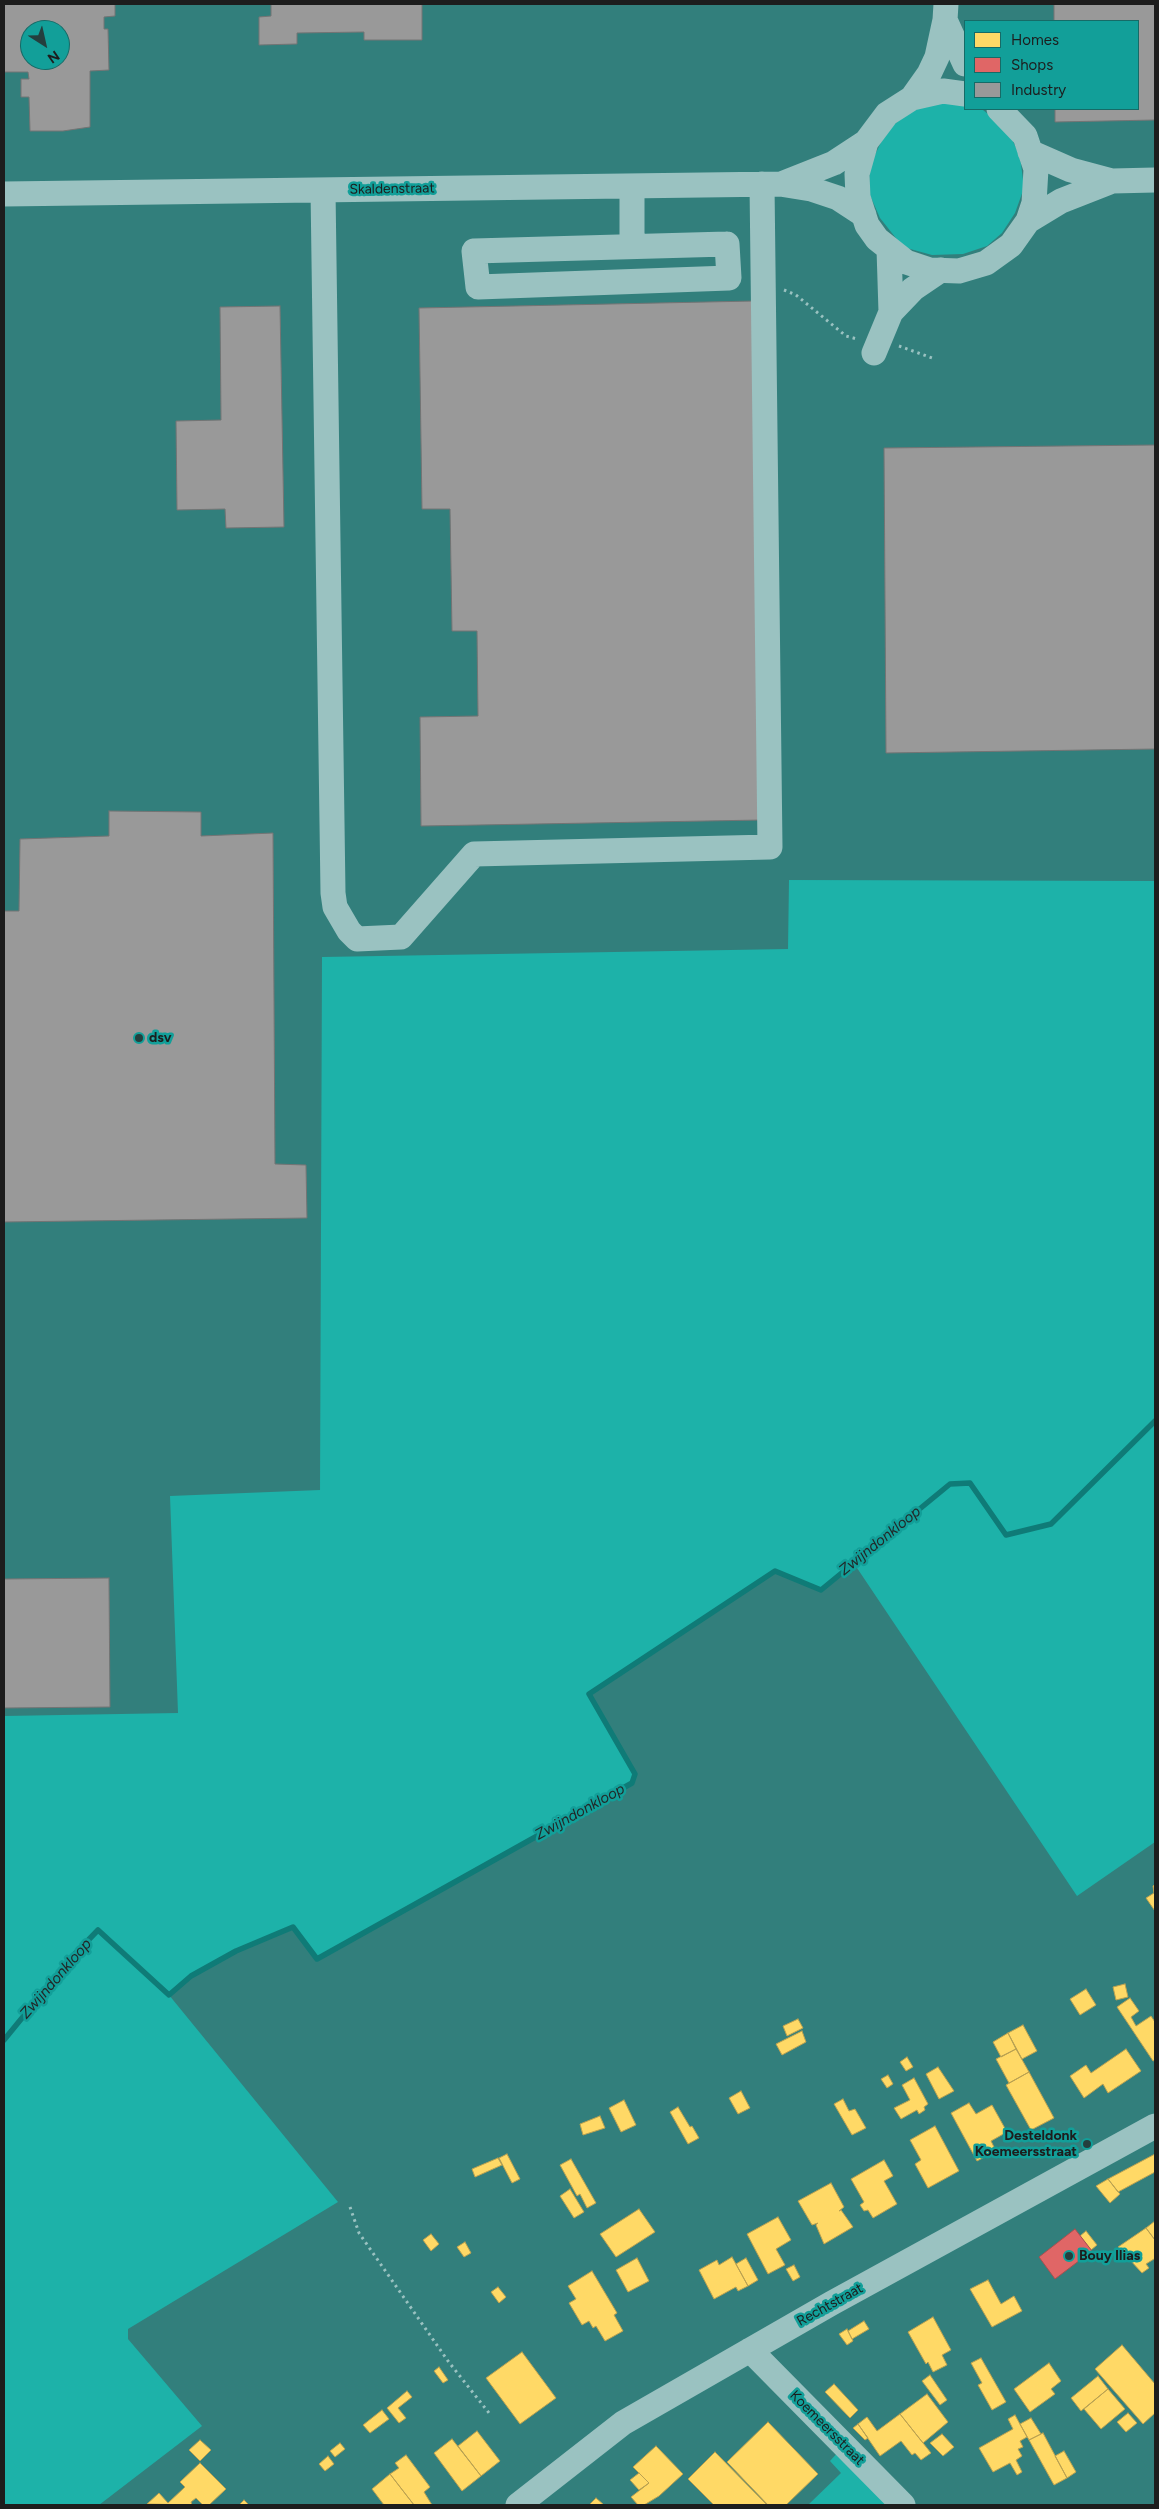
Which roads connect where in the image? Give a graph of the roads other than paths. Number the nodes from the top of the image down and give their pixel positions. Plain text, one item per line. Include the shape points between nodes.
1 (945, 12) edge
2 (964, 61) edge
3 (964, 94) edge
4 (912, 98) junction
5 (1000, 110) edge
6 (866, 142) junction
7 (1030, 152) junction
8 (1155, 180) edge
9 (1112, 181) junction
10 (771, 184) junction
11 (632, 186) junction
12 (323, 190) junction
13 (4, 194) edge
14 (864, 215) junction
15 (1028, 220) junction
16 (632, 246) junction
17 (889, 249) junction
18 (941, 270) junction
19 (891, 312) junction
20 (877, 346) road end
21 (1155, 2126) edge
22 (750, 2350) junction
23 (518, 2505) edge
24 (903, 2505) edge

1 - 2 street
1 - 4 street via 937,57
3 - 4 street, Skaldenstraat via 943,91
4 - 6 street, Skaldenstraat via 887,114
5 - 7 street, Skaldenstraat via 1025,136
6 - 10 street, Skaldenstraat via 834,163
6 - 14 street, Skaldenstraat via 857,174 858,197
7 - 9 street, Skaldenstraat via 1071,170
7 - 15 street, Skaldenstraat via 1036,169 1034,203
8 - 9 street, Skaldenstraat
9 - 15 street, Skaldenstraat via 1061,201
10 - 11 street, Skaldenstraat
10 - 12 street via 763,281 770,847 474,854 401,937 356,939 335,907 332,893
10 - 14 street, Skaldenstraat via 811,189 838,198
11 - 12 street, Skaldenstraat
11 - 16 street
12 - 13 street, Skaldenstraat
14 - 17 street, Skaldenstraat via 877,240
15 - 18 street, Skaldenstraat via 1011,245 986,263 959,271
16 - 16 street via 727,244 729,278 478,287 474,251
17 - 18 street, Skaldenstraat via 906,262
17 - 19 street
18 - 19 street via 913,290
19 - 20 street
21 - 22 street, Rechtstraat
22 - 23 street, Rechtstraat via 623,2423
22 - 24 street, Koemeersstraat

